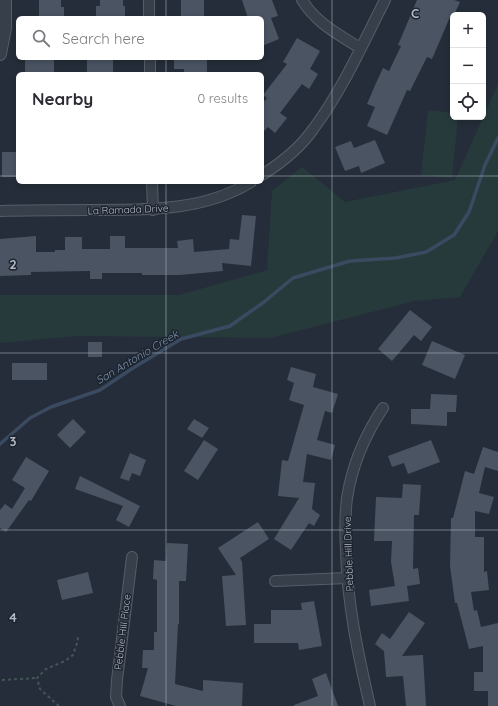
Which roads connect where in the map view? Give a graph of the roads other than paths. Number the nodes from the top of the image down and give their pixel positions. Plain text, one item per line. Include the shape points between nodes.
1 (5, 0) edge
2 (149, 0) edge
3 (302, 0) edge
4 (385, 0) edge
5 (149, 16) edge
6 (360, 48) junction
7 (0, 54) edge
8 (150, 60) edge
9 (150, 72) edge
10 (264, 174) edge
11 (152, 184) edge
12 (247, 184) edge
13 (153, 210) junction
14 (0, 211) edge
15 (383, 408) dead end
16 (132, 557) dead end
17 (347, 578) junction
18 (275, 581) dead end
19 (120, 706) edge
20 (370, 706) edge

1 - 7 street via 5,28
2 - 5 street
3 - 6 street via 321,23
4 - 6 street
6 - 10 street via 336,94 313,129 286,157
8 - 9 street
11 - 13 street
12 - 13 street, La Ramada Drive via 220,197
13 - 14 street, La Ramada Drive
15 - 17 street, Pebble Hill Drive via 370,429 354,466 347,498
16 - 19 street, Pebble Hill Place via 117,680 116,697
17 - 18 street
17 - 20 street, Pebble Hill Drive via 355,640

